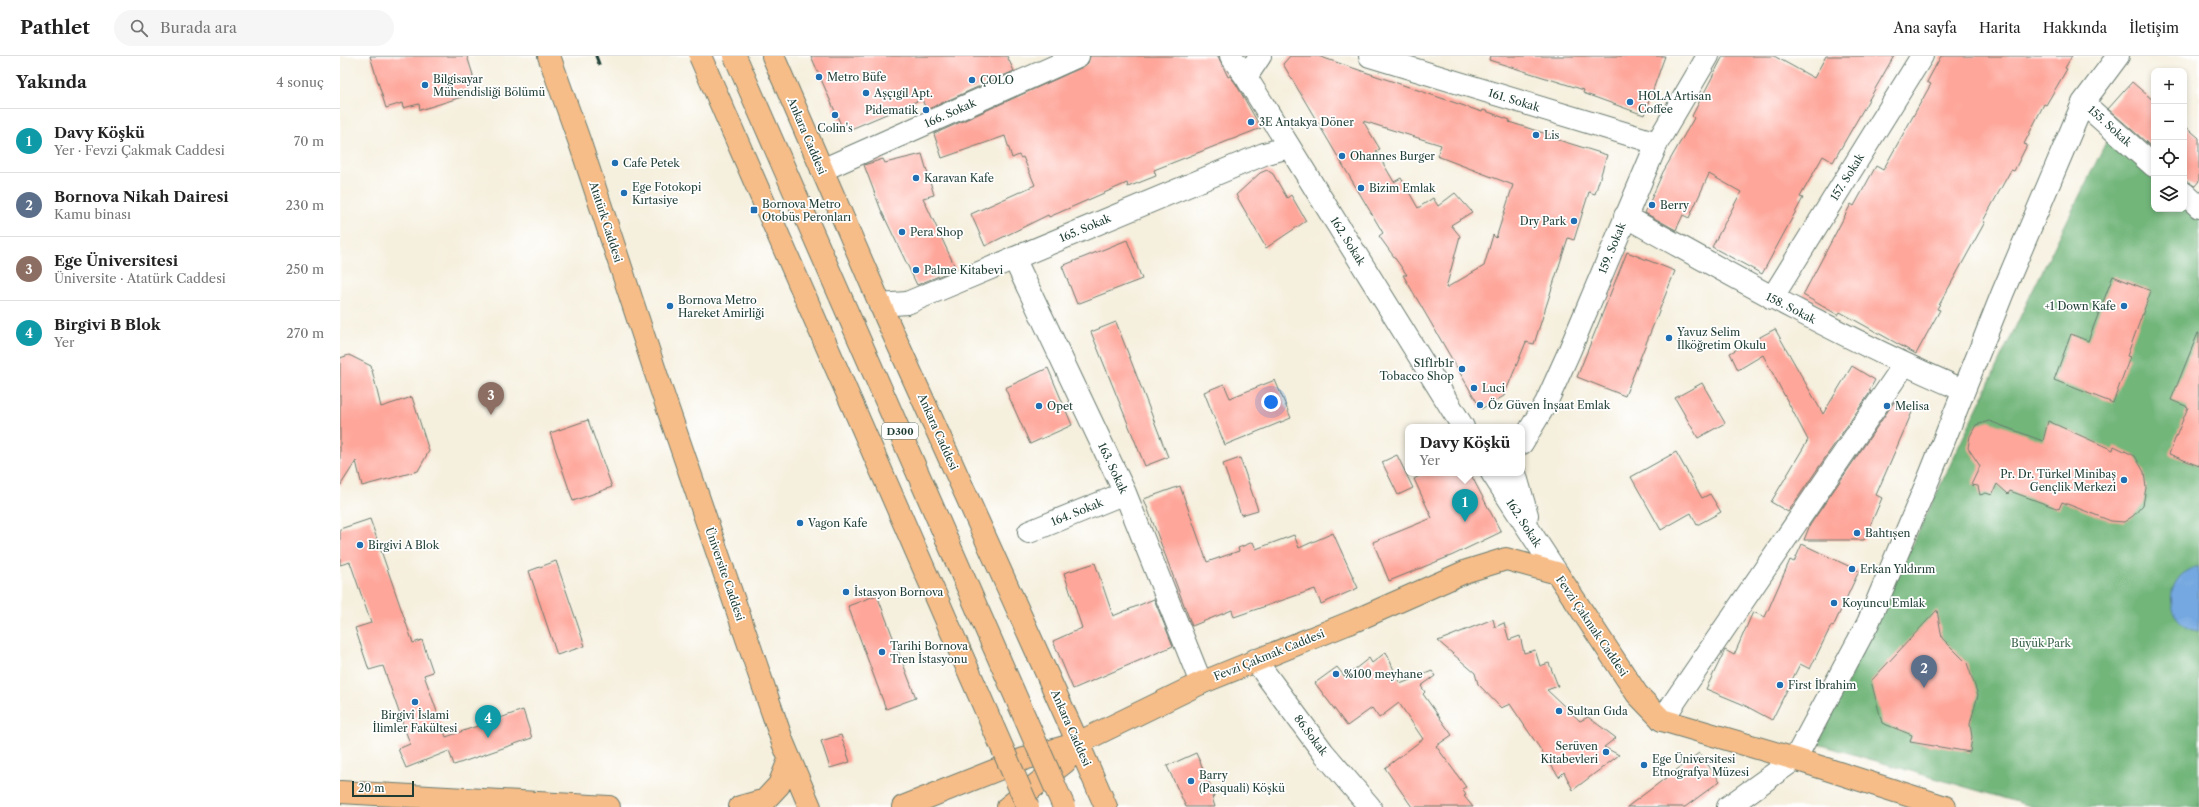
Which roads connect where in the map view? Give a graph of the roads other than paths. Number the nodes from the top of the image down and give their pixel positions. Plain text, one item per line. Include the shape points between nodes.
1 (549, 56) edge
2 (700, 56) edge
3 (735, 56) edge
4 (773, 56) edge
5 (1078, 56) edge
6 (1231, 56) edge
7 (1260, 56) edge
8 (1370, 56) edge
9 (1708, 56) edge
10 (1922, 56) edge
11 (2118, 56) edge
12 (1246, 77) junction
13 (2084, 102) junction
14 (1658, 143) junction
15 (1289, 147) junction
16 (2151, 163) edge
17 (822, 170) junction
18 (2187, 196) edge
19 (2199, 207) edge
20 (1625, 216) junction
21 (1014, 258) junction
22 (1772, 298) junction
23 (880, 305) junction
24 (1904, 365) junction
25 (662, 389) joint
26 (1963, 390) junction
27 (1461, 424) edge
28 (1525, 438) edge
29 (1494, 476) edge
30 (1516, 476) edge
31 (1125, 493) junction
32 (1029, 532) dead end
33 (1533, 537) junction
34 (1557, 574) junction
35 (1255, 660) junction
36 (1201, 683) junction
37 (1662, 720) junction
38 (1078, 743) junction
39 (1795, 759) junction
40 (789, 760) junction
41 (340, 792) edge
42 (609, 807) edge
43 (740, 807) edge
44 (810, 807) edge
45 (903, 807) edge
46 (1008, 807) edge
47 (1028, 807) edge
48 (1064, 807) edge
49 (1106, 807) edge
50 (1370, 807) edge
51 (1728, 807) edge
52 (1945, 807) edge

1 - 25 main road, Atatürk Caddesi
2 - 47 main road, D300, bridge
3 - 48 main road, D300, bridge
4 - 17 main road, Ankara Caddesi
5 - 17 street, 166. Sokak
6 - 12 street, 162. Sokak
7 - 12 street
8 - 14 street, 161. Sokak
9 - 14 street, 159. Sokak
10 - 22 street, 157. Sokak
11 - 13 street
12 - 15 street, 162. Sokak
13 - 16 street, 155. Sokak
13 - 26 street
14 - 20 street, 159. Sokak
15 - 21 street, 165. Sokak via 1264,154
15 - 27 street, 162. Sokak
17 - 23 main road, Ankara Caddesi
18 - 19 street
20 - 22 street, 158. Sokak
20 - 28 street, 159. Sokak via 1546,403
21 - 23 street, 165. Sokak via 906,303
21 - 31 street, 163. Sokak
22 - 24 street, 158. Sokak
23 - 38 main road, Ankara Caddesi
24 - 26 street, 158. Sokak
24 - 37 street
25 - 40 main road, Üniversite Caddesi
26 - 39 street via 1868,623
29 - 33 street, 162. Sokak
30 - 33 street
31 - 32 street, 164. Sokak
31 - 36 street, 163. Sokak
33 - 34 street, 162. Sokak
34 - 35 main road, Fevzi Çakmak Caddesi via 1506,559 1467,571 1354,621
34 - 37 main road, Fevzi Çakmak Caddesi via 1637,694
35 - 36 main road, Fevzi Çakmak Caddesi
35 - 50 street, 86.Sokak via 1323,752
36 - 38 main road, Fevzi Çakmak Caddesi
37 - 39 main road, Fevzi Çakmak Caddesi
38 - 45 main road, Fevzi Çakmak Caddesi via 1024,759
38 - 46 main road via 1065,762
38 - 49 main road, Ankara Caddesi
39 - 51 street
39 - 52 main road, Fevzi Çakmak Caddesi
40 - 43 main road via 779,785 765,800
40 - 44 main road, Üniversite Caddesi
41 - 42 main road

